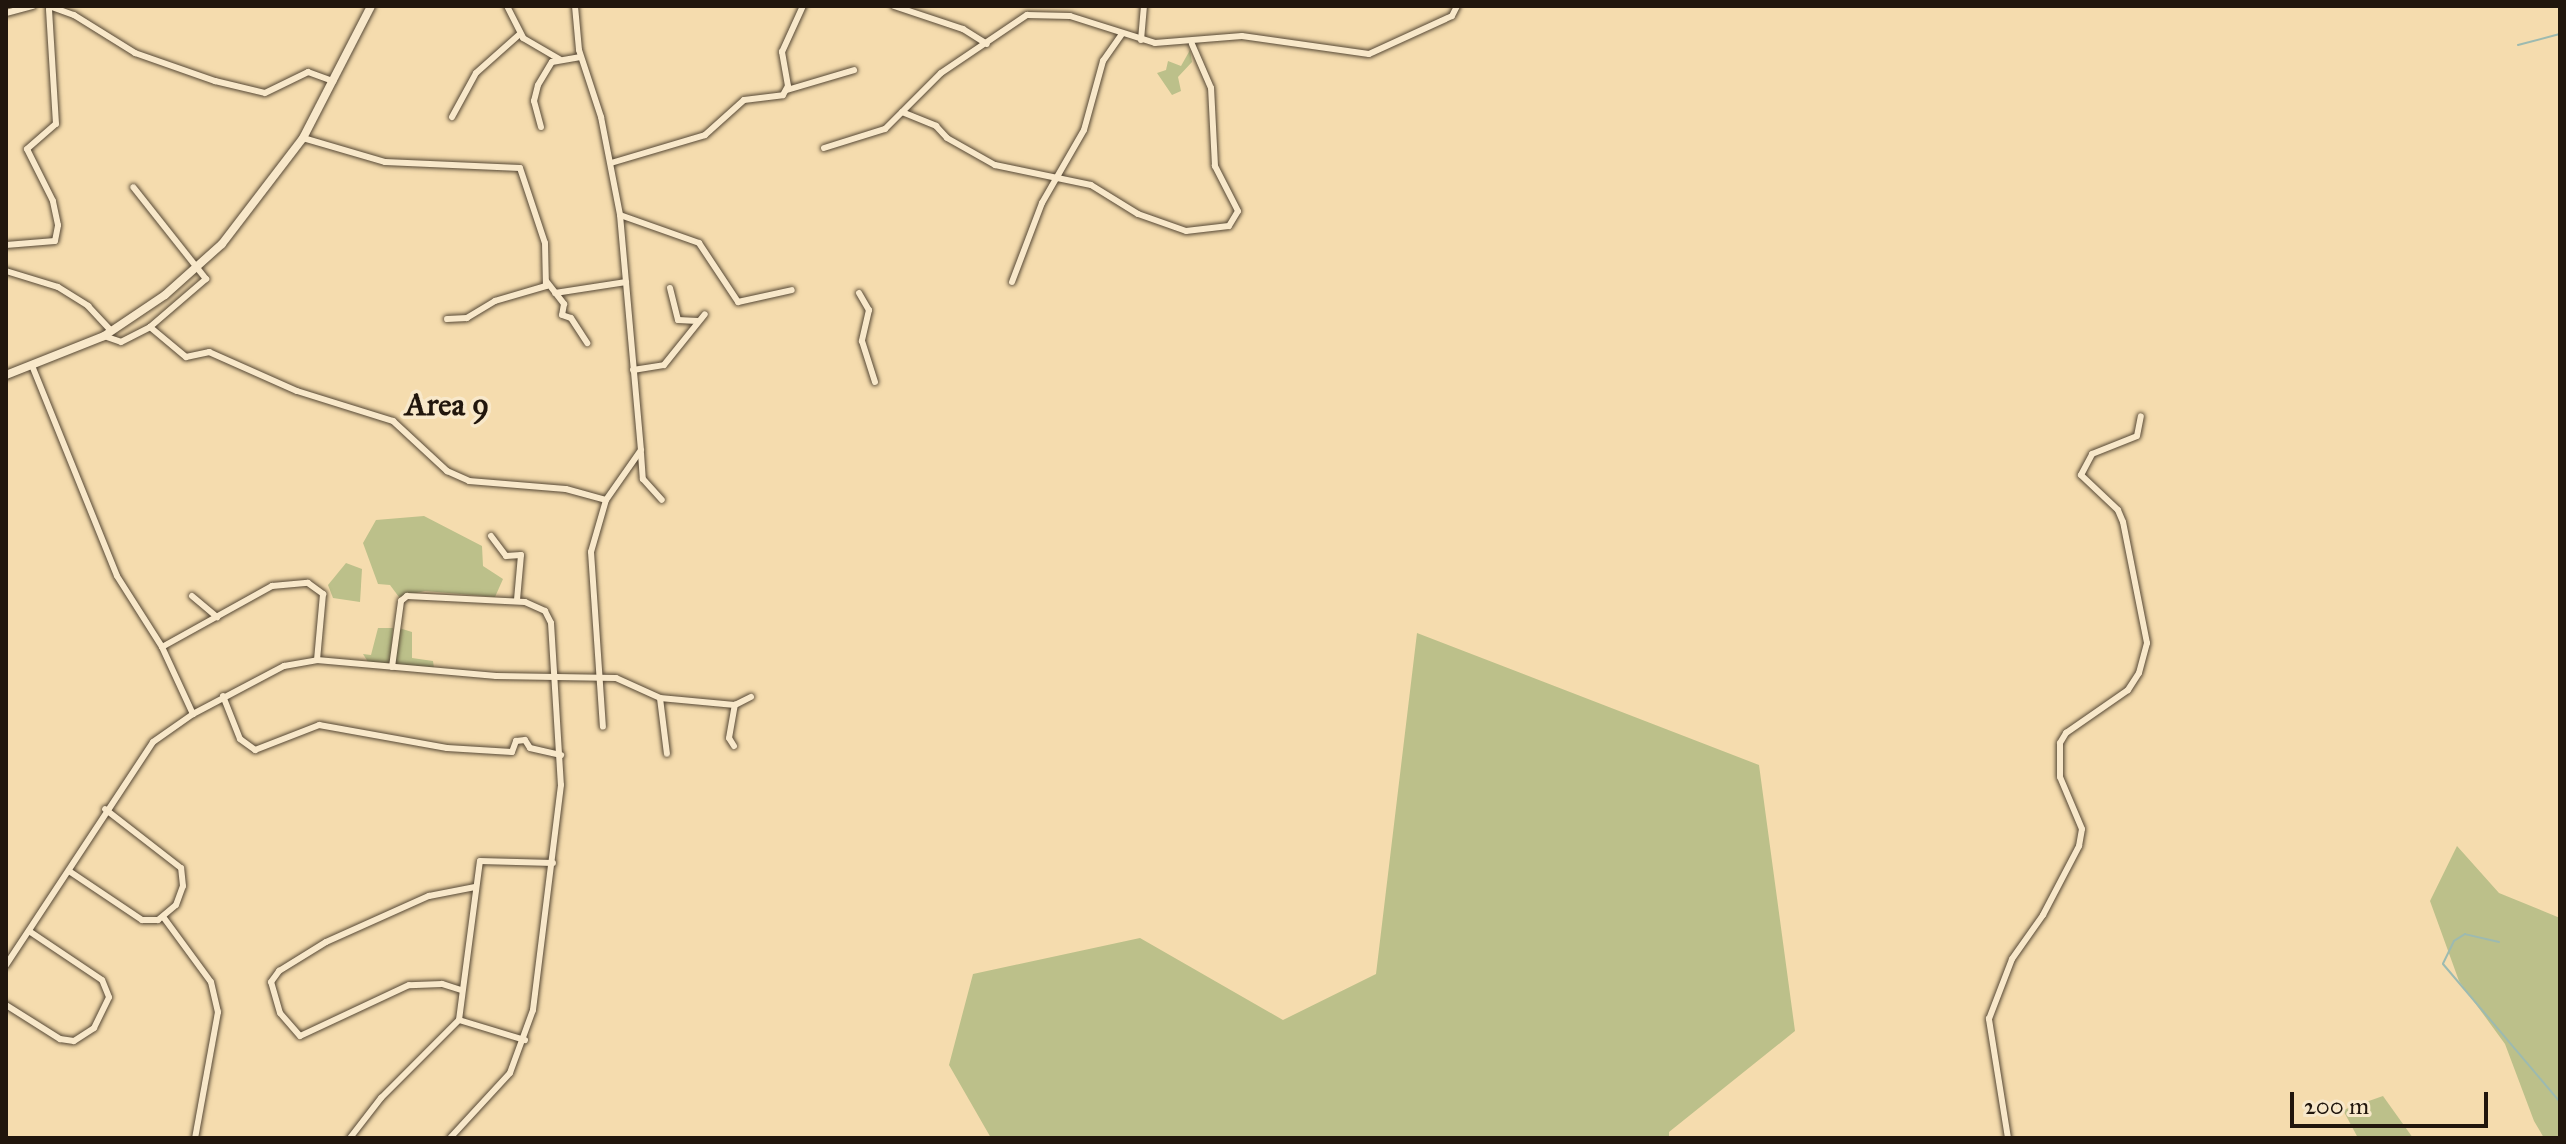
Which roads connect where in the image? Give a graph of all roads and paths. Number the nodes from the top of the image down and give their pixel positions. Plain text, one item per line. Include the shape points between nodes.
1 (33, 6) edge
2 (371, 6) edge
3 (507, 6) edge
4 (575, 6) edge
5 (803, 6) edge
6 (894, 6) edge
7 (1144, 6) edge
8 (1457, 6) edge
9 (49, 7) edge
10 (6, 13) edge
11 (520, 34) junction
12 (1122, 34) junction
13 (1141, 40) junction
14 (987, 44) junction
15 (1192, 44) junction
16 (581, 57) junction
17 (559, 59) junction
18 (854, 70) dead end
19 (333, 81) junction
20 (787, 90) junction
21 (902, 112) junction
22 (452, 117) dead end
23 (541, 127) dead end
24 (303, 138) junction
25 (824, 148) dead end
26 (611, 163) junction
27 (1057, 176) junction
28 (133, 187) dead end
29 (620, 215) junction
30 (6, 245) edge
31 (199, 267) junction
32 (6, 271) edge
33 (547, 282) junction
34 (626, 282) junction
35 (1012, 282) dead end
36 (670, 288) dead end
37 (792, 290) dead end
38 (555, 293) junction
39 (859, 293) dead end
40 (705, 314) dead end
41 (447, 319) dead end
42 (698, 321) junction
43 (150, 327) junction
44 (108, 333) junction
45 (587, 343) dead end
46 (33, 368) junction
47 (633, 370) junction
48 (6, 375) edge
49 (875, 382) dead end
50 (2141, 416) dead end
51 (641, 450) junction
52 (606, 500) junction
53 (662, 500) dead end
54 (491, 536) dead end
55 (192, 596) dead end
56 (517, 600) junction
57 (217, 617) junction
58 (162, 647) junction
59 (317, 660) junction
60 (392, 667) junction
61 (596, 675) junction
62 (554, 677) junction
63 (223, 696) junction
64 (751, 697) dead end
65 (660, 698) junction
66 (735, 705) junction
67 (193, 714) junction
68 (603, 727) dead end
69 (734, 746) dead end
70 (667, 754) dead end
71 (561, 755) junction
72 (105, 809) junction
73 (553, 863) junction
74 (69, 871) junction
75 (475, 887) junction
76 (164, 918) junction
77 (29, 931) junction
78 (6, 965) edge
79 (461, 990) junction
80 (6, 1005) edge
81 (459, 1020) junction
82 (525, 1040) junction
83 (195, 1138) edge
84 (350, 1138) edge
85 (450, 1138) edge
86 (2008, 1138) edge

1 - 10 street
2 - 19 main road
3 - 11 street
4 - 16 street
5 - 20 street via 782,52
6 - 14 street via 963,29
7 - 13 street
8 - 15 street via 1452,16 1369,54 1251,37
9 - 19 street via 74,15 103,38 159,63 215,81 265,93 308,72
9 - 30 street via 56,124 27,149 53,201 55,241
11 - 17 street via 543,54
11 - 22 street via 476,73
12 - 13 street
12 - 14 street via 1088,20 1039,13 1021,18
12 - 27 street via 1103,61 1084,130
13 - 15 street
14 - 21 street via 941,73
15 - 27 street via 1211,88 1214,161 1235,198 1235,222 1202,233 1186,231 1138,214 1091,185
16 - 17 street
16 - 26 street
17 - 23 street via 534,93
18 - 20 street
19 - 24 main road
20 - 26 street via 744,100 705,135
21 - 25 street via 885,129
21 - 27 street via 936,126 995,165
24 - 31 main road via 246,218
24 - 33 street via 385,162 518,166 542,229
26 - 29 street
27 - 35 street
28 - 31 street
29 - 34 street
29 - 37 street via 699,243 738,302
31 - 43 street via 204,281
31 - 44 main road
32 - 44 street via 58,287 88,306
33 - 38 street
33 - 41 street via 495,301 467,318
34 - 38 street
34 - 47 street
36 - 42 street via 678,320
38 - 45 street via 564,304 562,315 571,318
39 - 49 street via 869,310 862,341
40 - 42 street
42 - 47 street via 664,365
43 - 44 street via 121,342
43 - 52 street via 186,357 209,352 297,391 393,421 447,471 469,481 566,489
44 - 46 main road
46 - 48 main road
46 - 58 street via 117,576
47 - 51 street
50 - 86 street via 2137,436 2092,454 2081,475 2118,510 2123,522 2147,643 2128,690 2066,733 2060,743 2060,777 2077,810 2081,837 2043,915 2012,959 1989,1019
51 - 52 street
51 - 53 street via 643,479
52 - 61 street via 591,552
54 - 56 street via 506,556 521,555
55 - 57 street
56 - 60 street via 425,594 403,598
56 - 62 street via 548,614
57 - 58 street
57 - 59 street via 272,586 292,582 318,587 323,604
58 - 67 street
59 - 60 street
59 - 63 street via 284,666
60 - 62 street
61 - 62 street
61 - 65 street via 636,683
61 - 68 street
62 - 71 street
63 - 67 street
63 - 71 street via 240,739 255,750 319,725 447,748 512,752 516,741 525,740 530,748
64 - 66 street
65 - 66 street
65 - 70 street
66 - 69 street via 729,738
67 - 72 street via 153,742
71 - 73 street
72 - 74 street
72 - 76 street via 181,868 183,886
73 - 75 street via 485,858 477,866
73 - 82 street
74 - 76 street via 132,916
74 - 77 street
75 - 79 street
75 - 79 street via 429,896 326,942 279,971 271,982 280,1013 300,1036 409,985 442,984
76 - 83 street via 211,982 218,1012
77 - 78 street
77 - 80 street via 102,980 109,997 94,1028 74,1041 60,1039
79 - 81 street
81 - 82 street
81 - 84 street via 381,1098
82 - 85 street via 504,1082

